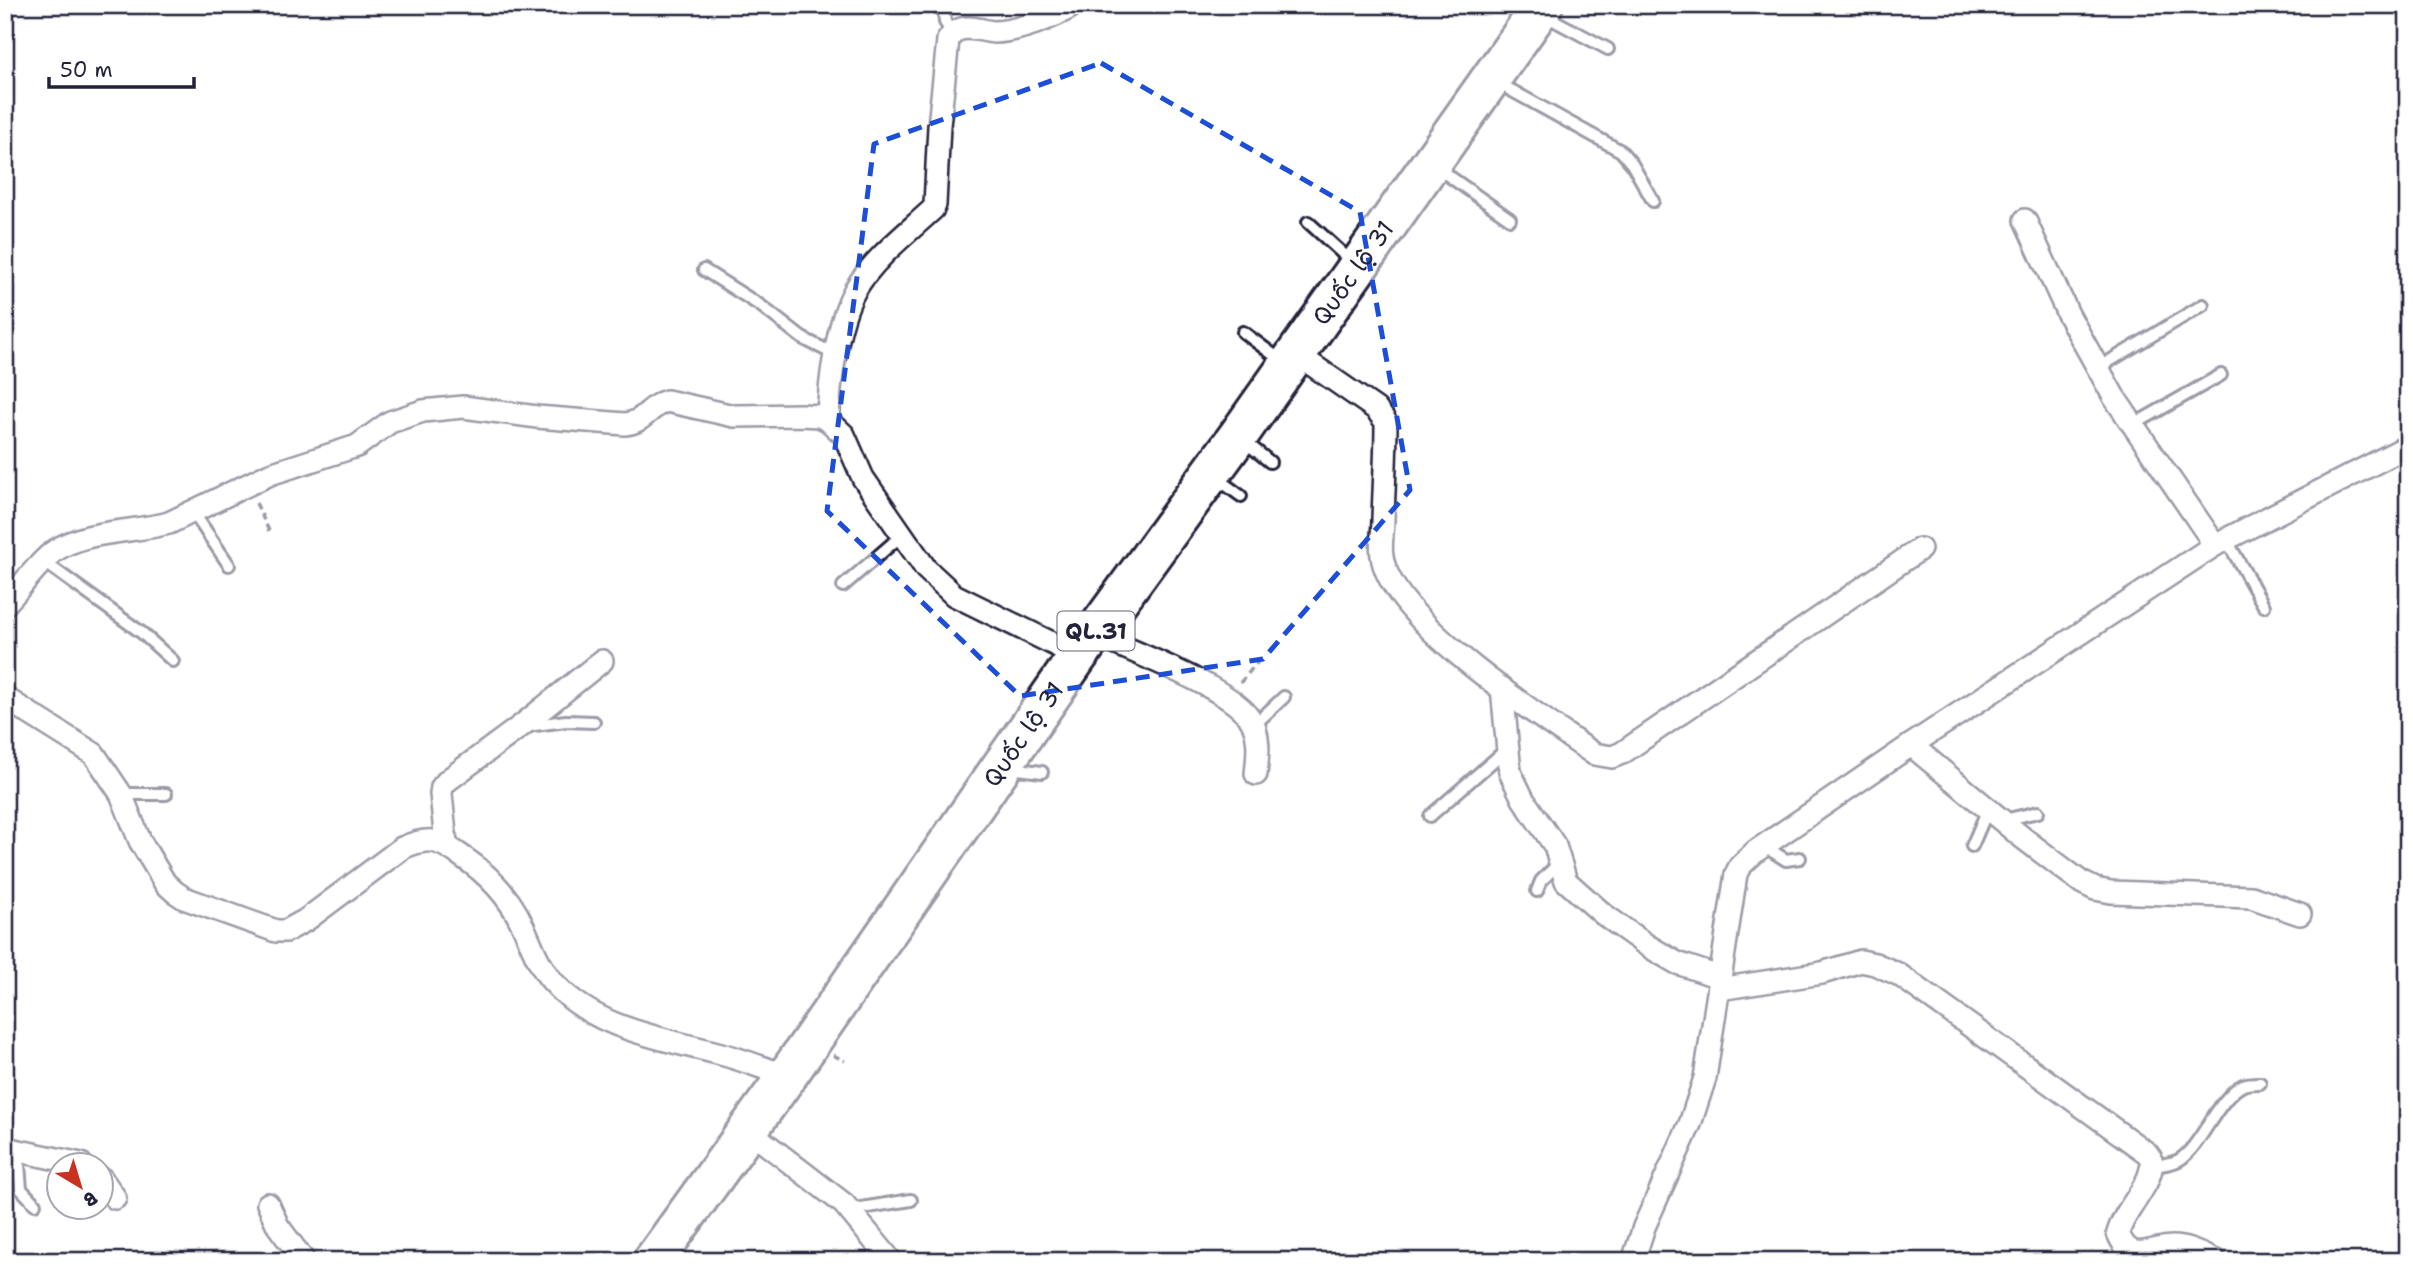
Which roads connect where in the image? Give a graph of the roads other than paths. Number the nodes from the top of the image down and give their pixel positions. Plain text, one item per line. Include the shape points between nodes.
1 (943, 5) edge
2 (1074, 5) edge
3 (1541, 9) edge
4 (952, 33) junction
5 (1608, 49) dead end
6 (1491, 79) junction
7 (1431, 164) junction
8 (1653, 201) dead end
9 (1510, 219) dead end
10 (2025, 220) dead end
11 (1308, 222) dead end
12 (1357, 266) junction
13 (704, 270) dead end
14 (2203, 305) dead end
15 (1243, 332) dead end
16 (836, 355) junction
17 (1291, 358) junction
18 (2098, 368) junction
19 (2221, 375) dead end
20 (828, 421) junction
21 (2133, 425) junction
22 (1238, 436) junction
23 (2408, 446) edge
24 (1270, 462) dead end
25 (1210, 474) junction
26 (1241, 496) dead end
27 (193, 512) junction
28 (902, 535) junction
29 (2220, 542) junction
30 (1920, 549) dead end
31 (43, 561) junction
32 (229, 565) dead end
33 (843, 586) dead end
34 (5, 604) edge
35 (2264, 606) dead end
36 (1086, 645) junction
37 (173, 661) dead end
38 (602, 662) dead end
39 (1502, 688) junction
40 (1284, 697) dead end
41 (5, 698) edge
42 (594, 722) dead end
43 (521, 726) junction
44 (1253, 726) junction
45 (1911, 745) junction
46 (1508, 748) junction
47 (1001, 767) junction
48 (1042, 772) dead end
49 (1256, 774) dead end
50 (121, 794) junction
51 (166, 794) dead end
52 (2038, 812) dead end
53 (1995, 815) junction
54 (1430, 816) dead end
55 (446, 843) junction
56 (1764, 846) junction
57 (1972, 846) dead end
58 (1800, 858) dead end
59 (1560, 862) junction
60 (1537, 891) dead end
61 (2300, 914) dead end
62 (1719, 983) junction
63 (787, 1076) junction
64 (2260, 1083) dead end
65 (748, 1130) junction
66 (12, 1150) edge
67 (46, 1157) edge
68 (2152, 1166) junction
69 (911, 1200) dead end
70 (36, 1204) dead end
71 (268, 1204) dead end
72 (849, 1210) junction
73 (304, 1261) edge
74 (653, 1261) edge
75 (891, 1261) edge
76 (1633, 1261) edge
77 (2216, 1261) edge

1 - 4 lane
2 - 4 street via 1007,31 970,28
3 - 5 lane
3 - 6 highway, Quốc lộ 31 / QL.31
4 - 16 street via 947,47 935,205 856,289 846,307
6 - 7 highway, Quốc lộ 31 / QL.31
6 - 8 lane via 1621,151
7 - 9 lane
7 - 12 highway, Quốc lộ 31 / QL.31
10 - 18 street
11 - 12 lane
12 - 17 highway, Quốc lộ 31 / QL.31
13 - 16 lane via 802,338
14 - 18 lane
15 - 17 lane
16 - 20 street
17 - 22 highway, Quốc lộ 31 / QL.31
17 - 39 street via 1382,415 1386,422 1382,556 1390,580 1415,613 1479,673
18 - 21 street
19 - 21 lane
20 - 27 street via 801,415 734,416 667,401 634,424 441,408 390,422 357,446 270,474
20 - 28 street via 844,435 863,478
21 - 29 street
22 - 24 lane
22 - 25 highway, Quốc lộ 31 / QL.31
23 - 29 street
25 - 26 lane
25 - 36 highway, Quốc lộ 31 / QL.31
27 - 31 street via 151,528 88,537
27 - 32 lane
28 - 33 lane
28 - 36 street via 926,569 954,595
29 - 35 lane
29 - 45 street
30 - 39 street via 1612,757 1594,754
31 - 34 street
31 - 37 lane
36 - 44 street via 1197,681 1228,699
36 - 47 highway, Quốc lộ 31 / QL.31
38 - 43 street
39 - 46 street
40 - 44 lane
41 - 50 street via 94,754
42 - 43 lane
43 - 55 street via 442,787
44 - 49 street via 1259,746
45 - 53 street
45 - 56 street
46 - 54 lane
46 - 59 street via 1514,784 1551,839
47 - 48 lane
47 - 63 highway, Quốc lộ 31 / QL.31
50 - 51 lane
50 - 55 street via 141,841 174,892 276,931 306,920 402,848 418,841
52 - 53 lane
53 - 57 lane
53 - 61 street via 2095,889 2251,897
55 - 63 street via 476,864 503,893 539,964 572,1001 632,1031
56 - 58 lane via 1786,860
56 - 62 street via 1736,874
59 - 60 lane
59 - 62 street via 1566,881 1603,914 1648,946
62 - 68 street via 1822,973 1861,961 1875,964 1951,1010 2137,1145
62 - 76 street via 1711,1053 1698,1101
63 - 65 highway, Quốc lộ 31 / QL.31
64 - 68 lane via 2244,1085 2231,1096 2178,1161
65 - 72 street
65 - 74 highway, Quốc lộ 31 / QL.31
66 - 67 street
66 - 70 lane via 21,1189
68 - 77 street via 2121,1223 2121,1240 2142,1256 2175,1247
69 - 72 lane
71 - 73 street
72 - 75 street

